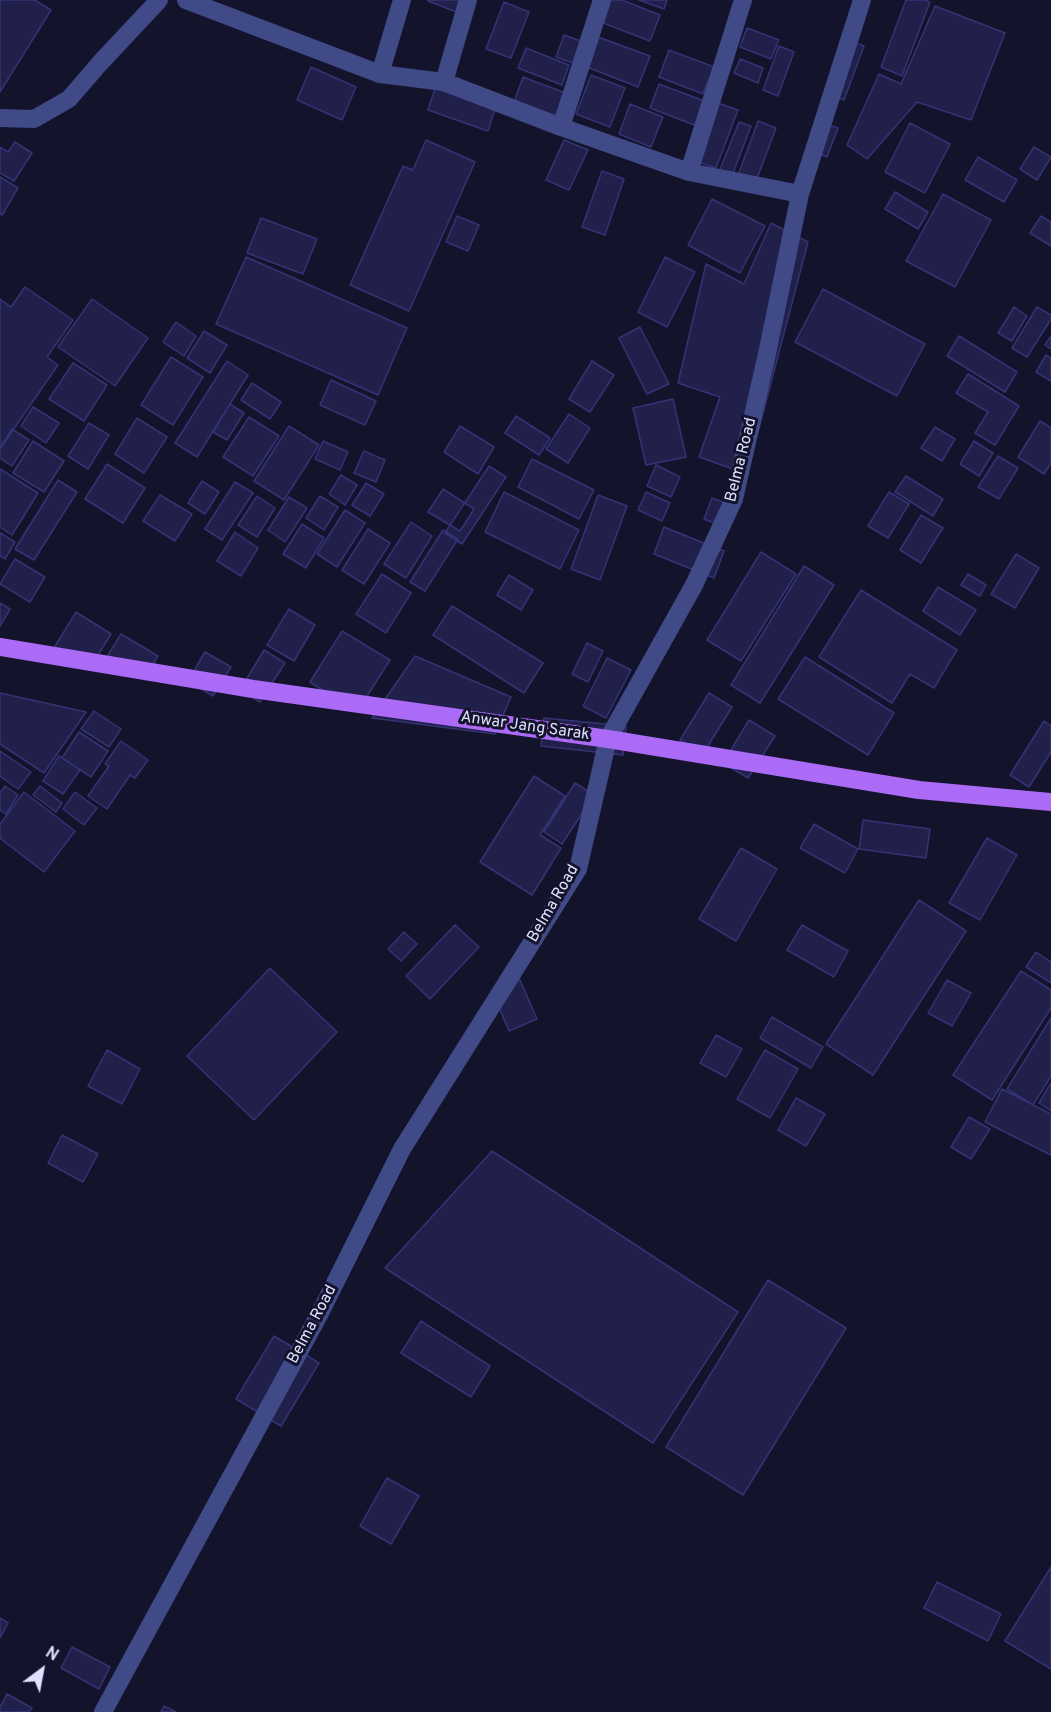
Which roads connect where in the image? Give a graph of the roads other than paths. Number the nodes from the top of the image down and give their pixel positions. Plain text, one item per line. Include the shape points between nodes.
1 (159, 0) edge
2 (186, 0) edge
3 (402, 0) edge
4 (468, 0) edge
5 (602, 0) edge
6 (743, 0) edge
7 (861, 0) edge
8 (380, 74) junction
9 (444, 82) junction
10 (0, 118) edge
11 (561, 127) junction
12 (689, 171) junction
13 (800, 194) junction
14 (0, 646) edge
15 (608, 739) junction
16 (1051, 802) edge
17 (103, 1712) edge

1 - 10 street via 69,99 34,119
2 - 8 street
3 - 8 street
4 - 9 street
5 - 11 street
6 - 12 street
7 - 13 street, Belma Road
8 - 9 street
9 - 11 street
11 - 12 street
12 - 13 street
13 - 15 street, Belma Road via 734,499 694,585
14 - 15 main road, Anwar Jang Sarak via 253,689
15 - 16 main road, Anwar Jang Sarak via 919,790
15 - 17 street, Belma Road via 578,869 402,1149 320,1314

